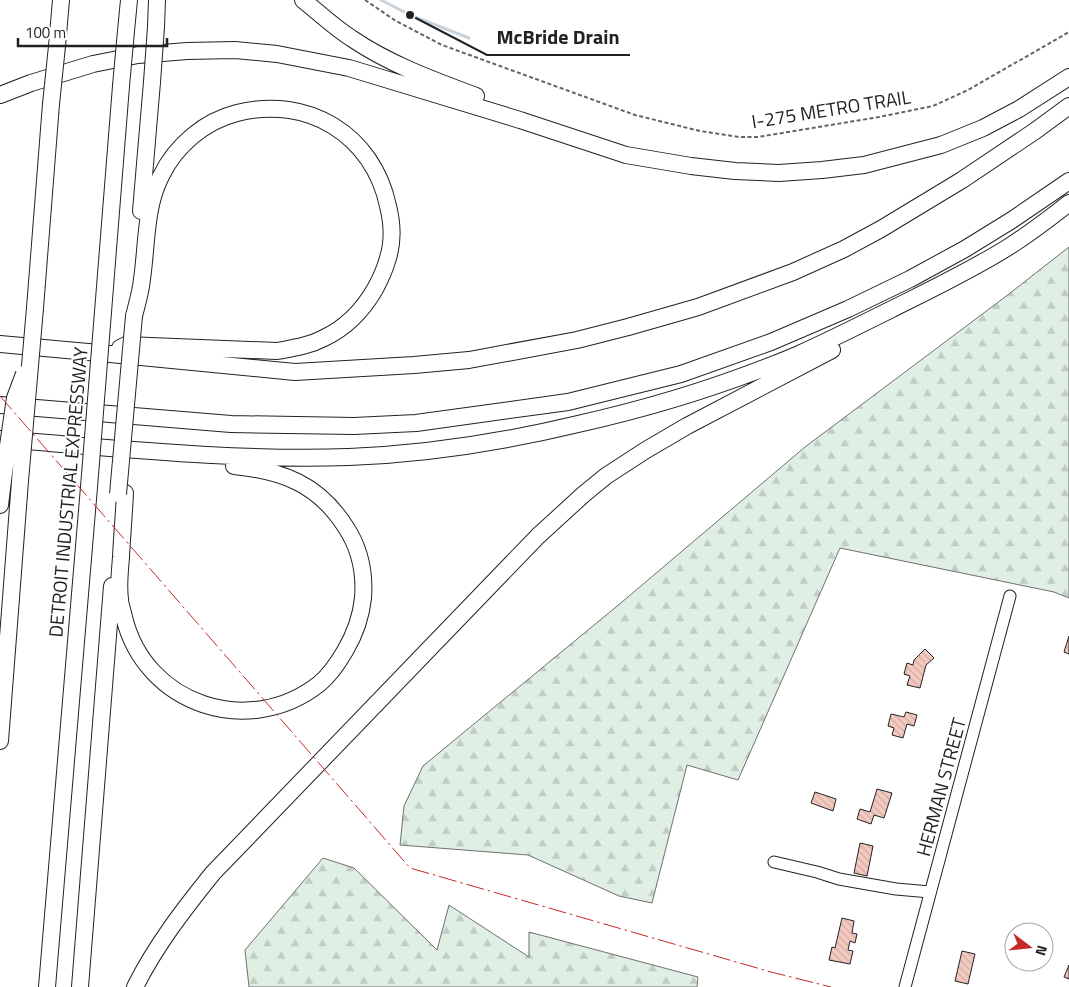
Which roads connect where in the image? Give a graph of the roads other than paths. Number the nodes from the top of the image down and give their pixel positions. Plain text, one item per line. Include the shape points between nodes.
1 (60, 0) edge
2 (129, 0) edge
3 (157, 0) edge
4 (303, 0) edge
5 (1069, 77) edge
6 (0, 95) edge
7 (1069, 106) edge
8 (659, 160) junction
9 (1069, 181) edge
10 (1069, 203) edge
11 (943, 284) junction
12 (134, 316) junction
13 (0, 344) edge
14 (110, 354) junction
15 (31, 356) junction
16 (0, 405) edge
17 (0, 439) edge
18 (76, 445) junction
19 (122, 493) junction
20 (0, 506) edge
21 (1010, 596) dead end
22 (0, 741) edge
23 (774, 862) dead end
24 (930, 892) junction
25 (47, 987) edge
26 (80, 987) edge
27 (135, 987) edge
28 (905, 987) edge

1 - 15 highway, bridge
2 - 25 highway, DETROIT INDUSTRIAL EXPRESSWAY, bridge
3 - 12 highway, bridge
4 - 8 highway via 352,39 411,71
5 - 8 highway via 983,128 941,145 864,165 779,173 735,171
6 - 8 highway via 92,64 138,55 235,50 277,54 349,68 626,155
7 - 14 highway via 962,180 844,249 793,272 698,307 611,332 469,360 312,371
9 - 16 highway via 965,249 848,309 771,342 680,374 568,402 416,423 354,426 231,424
10 - 11 highway via 1009,246
11 - 18 highway via 800,353 686,396 505,440 389,454 283,458
11 - 27 highway via 914,306 646,450 606,476 562,513 214,873 159,945
12 - 14 highway via 142,282 150,212 160,176 179,149 206,126 248,110 295,110 339,129 372,163 385,192 390,216 389,257 370,298 339,329 300,347 276,351 126,344
12 - 19 highway, bridge
13 - 14 highway
15 - 20 highway, bridge via 15,398
15 - 22 highway, bridge
17 - 18 highway
18 - 19 highway via 136,456 277,473 320,496 336,512 350,534 360,557 364,583 362,612 354,636 337,664 320,683 299,697 259,710 239,711 196,702 159,679 136,650 120,599
19 - 26 highway
21 - 24 street, HERMAN STREET
23 - 24 street via 840,879
24 - 28 street, HERMAN STREET

